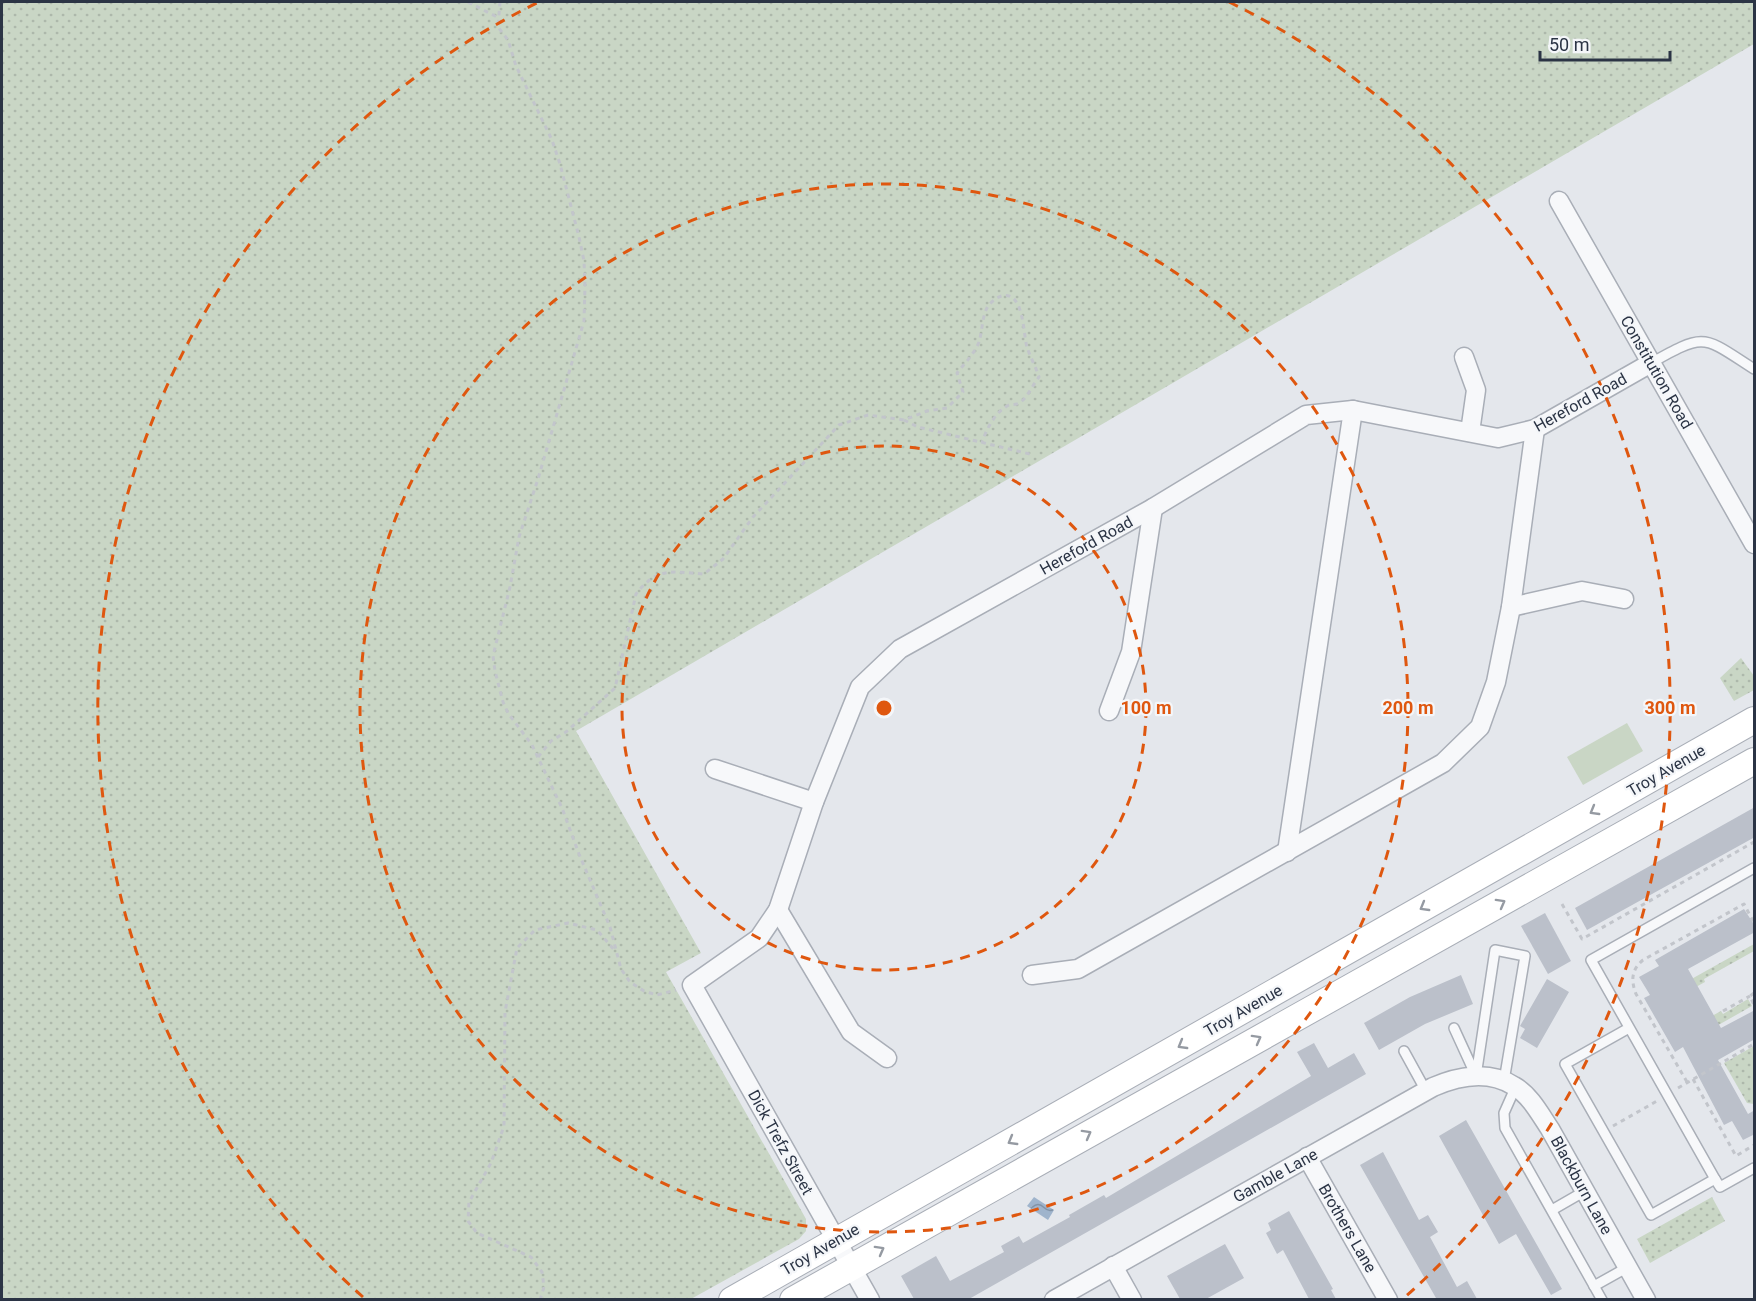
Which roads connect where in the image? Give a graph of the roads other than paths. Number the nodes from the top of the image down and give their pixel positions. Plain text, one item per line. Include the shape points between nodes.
1 (1559, 201) dead end
2 (1464, 357) dead end
3 (1651, 363) junction
4 (1755, 369) edge
5 (1353, 410) junction
6 (1535, 429) junction
7 (1470, 432) junction
8 (1153, 508) junction
9 (1755, 544) edge
10 (1624, 599) dead end
11 (1511, 607) junction
12 (1109, 711) dead end
13 (1755, 720) edge
14 (1755, 761) edge
15 (715, 769) dead end
16 (814, 802) junction
17 (1287, 852) junction
18 (1753, 872) edge
19 (778, 910) junction
20 (1032, 975) dead end
21 (692, 985) joint
22 (1454, 1028) dead end
23 (1629, 1028) junction
24 (1404, 1052) dead end
25 (887, 1058) dead end
26 (1476, 1076) junction
27 (1510, 1084) junction
28 (1426, 1091) junction
29 (1307, 1157) junction
30 (1755, 1168) edge
31 (1715, 1179) junction
32 (1585, 1191) junction
33 (1552, 1210) junction
34 (836, 1240) junction
35 (851, 1266) junction
36 (1113, 1266) junction
37 (1628, 1267) junction
38 (1594, 1286) junction
39 (732, 1299) edge
40 (793, 1299) edge
41 (870, 1299) edge
42 (1054, 1299) edge
43 (1132, 1299) edge
44 (1388, 1299) edge
45 (1602, 1299) edge
46 (1646, 1299) edge

1 - 3 street, Constitution Road
2 - 7 street via 1476,390
3 - 4 lane via 1683,345 1707,341
3 - 6 street, Hereford Road
3 - 9 street, Constitution Road
5 - 7 street, Hereford Road
5 - 8 street, Hereford Road via 1306,415
5 - 17 street
6 - 7 street, Hereford Road via 1498,438
6 - 11 street
8 - 12 street via 1131,652
8 - 16 street, Hereford Road via 900,650 860,687
10 - 11 street via 1582,591
11 - 17 street via 1496,682 1480,727 1443,763
13 -> 34 main road, Troy Avenue
35 -> 14 main road, Troy Avenue
15 - 16 street
16 - 19 street, Hereford Road
17 - 20 street via 1078,969
18 - 23 lane via 1591,960
19 - 21 street, Hereford Road via 759,938
19 - 25 street via 851,1032
21 - 34 street, Dick Trefz Street
22 - 26 lane
23 - 31 lane
23 - 31 lane via 1565,1064 1651,1215
24 - 28 lane
26 - 27 street, Gamble Lane
26 - 27 lane via 1495,950 1525,956
26 - 28 street, Gamble Lane via 1445,1082
27 - 32 street, Blackburn Lane via 1533,1103
27 - 33 lane via 1505,1128
28 - 29 street, Gamble Lane
29 - 36 street, Gamble Lane
29 - 44 street, Brothers Lane
30 - 31 lane via 1720,1187
32 - 33 lane
32 - 37 street, Blackburn Lane
33 - 38 lane
34 - 35 street, Dick Trefz Street
34 - 39 main road, Troy Avenue
35 - 40 main road, Troy Avenue
35 - 41 street, Dick Trefz Street
36 - 42 street, Gamble Lane
36 - 43 street
37 - 38 lane
37 - 46 street, Blackburn Lane
38 - 45 lane

